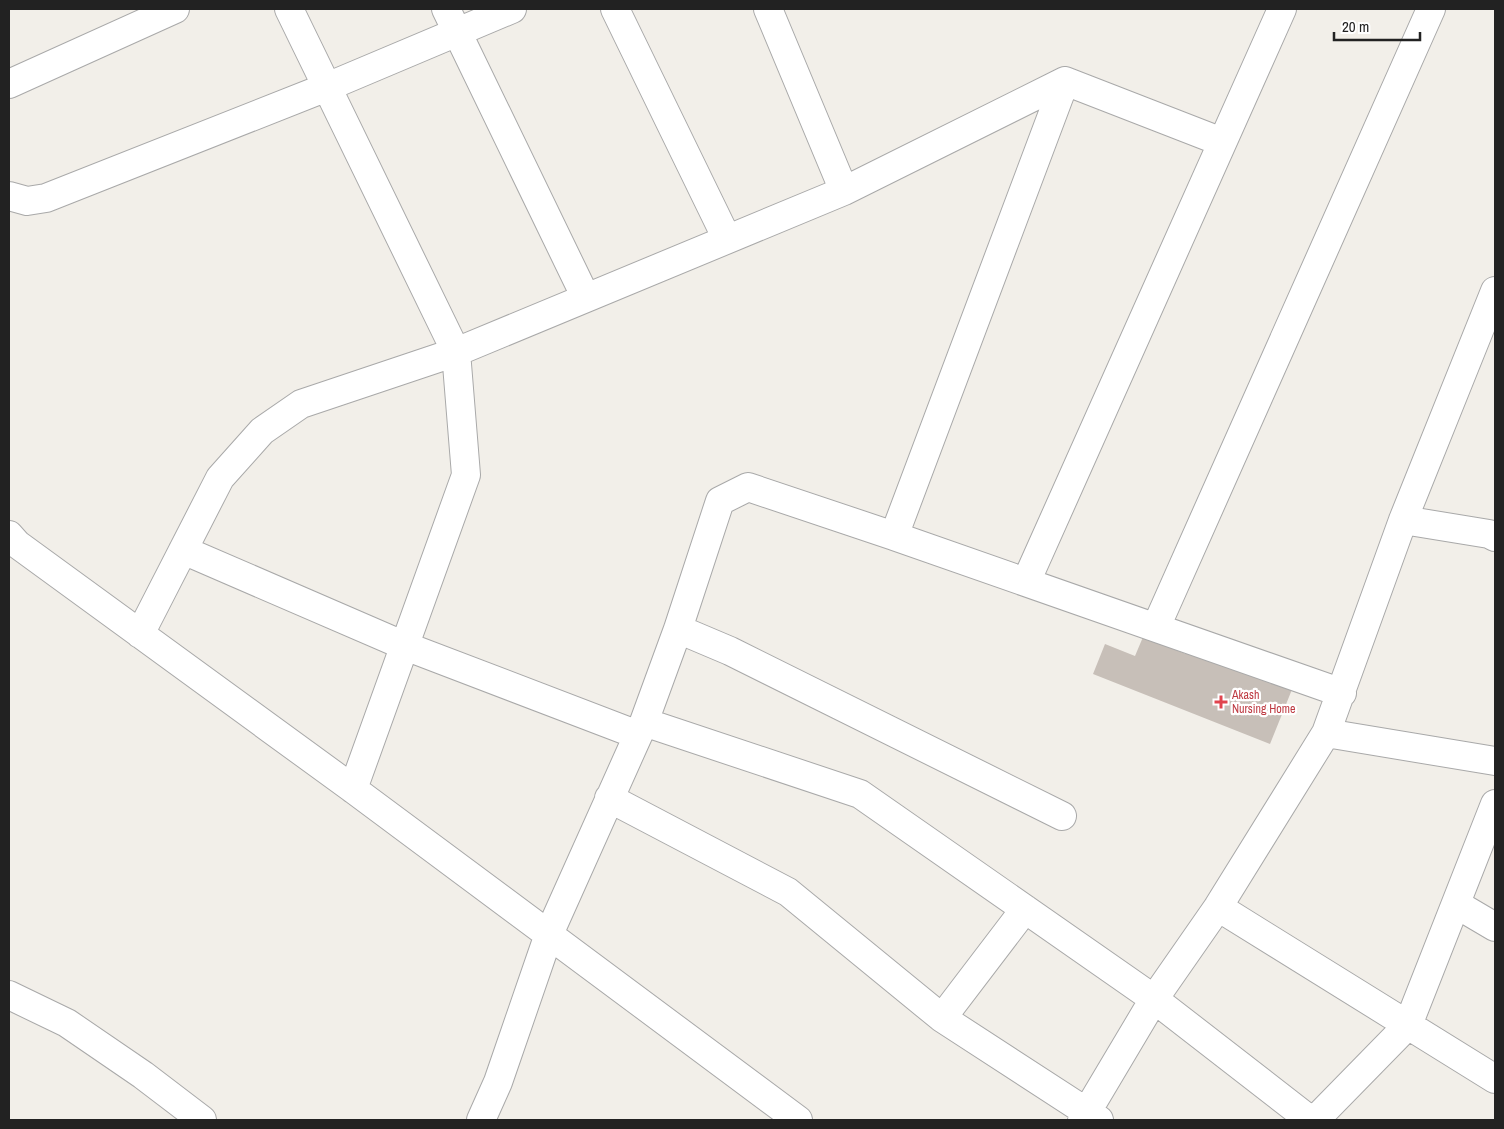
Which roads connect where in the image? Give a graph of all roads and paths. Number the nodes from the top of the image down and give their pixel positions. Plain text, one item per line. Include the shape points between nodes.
1 (175, 9) edge
2 (289, 9) edge
3 (512, 9) edge
4 (615, 9) edge
5 (768, 9) edge
6 (1282, 9) edge
7 (1431, 9) edge
8 (452, 20) edge
9 (1065, 82) junction
10 (9, 84) edge
11 (327, 87) junction
12 (1222, 142) junction
13 (844, 191) junction
14 (9, 196) edge
15 (727, 240) junction
16 (1495, 291) edge
17 (586, 298) junction
18 (456, 352) junction
19 (1403, 520) junction
20 (9, 535) edge
21 (894, 536) junction
22 (1495, 537) edge
23 (183, 550) junction
24 (1026, 582) junction
25 (1156, 628) junction
26 (678, 629) junction
27 (140, 634) junction
28 (405, 646) junction
29 (1342, 693) junction
30 (641, 729) junction
31 (1326, 733) junction
32 (1495, 761) edge
33 (354, 789) junction
34 (610, 798) junction
35 (1495, 804) edge
36 (1062, 816) dead end
37 (1456, 904) junction
38 (1218, 907) junction
39 (1025, 909) junction
40 (1495, 927) edge
41 (549, 934) junction
42 (9, 995) edge
43 (1154, 999) junction
44 (942, 1018) junction
45 (1408, 1026) junction
46 (1495, 1080) edge
47 (1090, 1118) edge
48 (202, 1120) edge
49 (480, 1120) edge
50 (798, 1120) edge
51 (1310, 1120) edge
52 (1315, 1120) edge

1 - 10 street
2 - 11 street
3 - 8 street
4 - 15 street
5 - 13 street
6 - 12 street
7 - 25 street
8 - 11 street
8 - 17 street
9 - 12 street
9 - 13 street
9 - 21 street
11 - 14 street via 46,198 27,201
11 - 18 street
12 - 24 street
13 - 15 street
15 - 17 street
16 - 19 street
17 - 18 street
18 - 23 street via 301,404 262,431 220,478
18 - 28 street via 466,475
19 - 22 street
19 - 29 street
20 - 27 street
21 - 24 street
21 - 26 street via 748,487 720,501
23 - 27 street
23 - 28 street
24 - 25 street
25 - 29 street
26 - 30 street
26 - 36 street via 730,651
27 - 33 street
28 - 30 street
28 - 33 street
29 - 31 street
30 - 34 street
30 - 39 street via 860,794
31 - 32 street
31 - 38 street
33 - 41 street
34 - 41 street
34 - 44 street via 788,892
35 - 37 street
37 - 40 street
37 - 45 street
38 - 43 street
38 - 45 street
39 - 43 street
39 - 44 street
41 - 49 street via 498,1082
41 - 50 street
42 - 48 street via 67,1023
43 - 47 street
43 - 51 street
44 - 47 street
45 - 46 street
45 - 52 street

